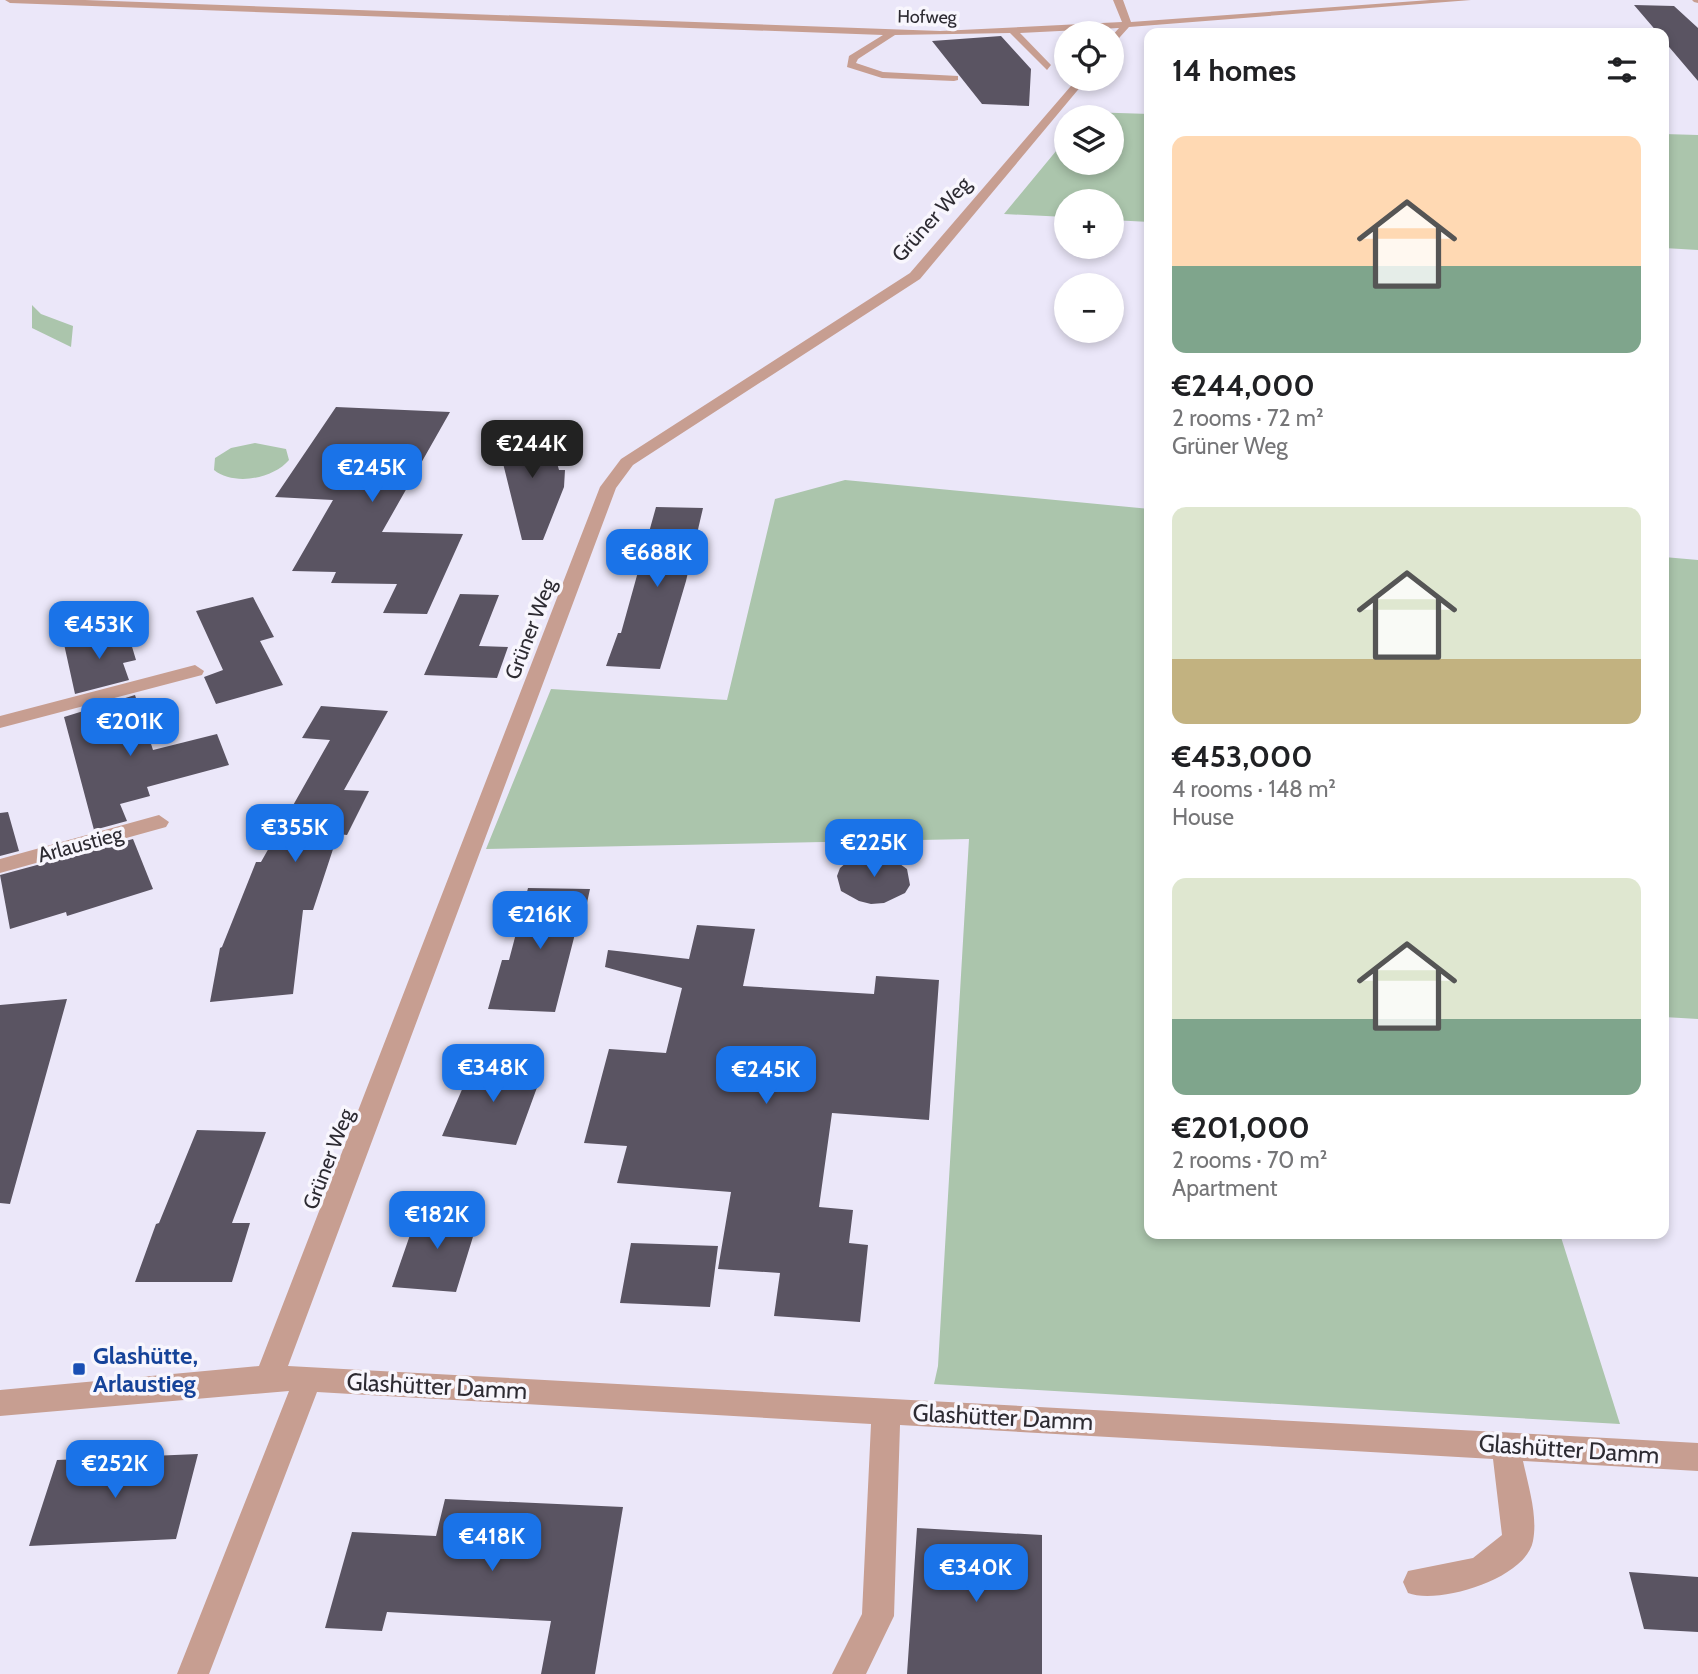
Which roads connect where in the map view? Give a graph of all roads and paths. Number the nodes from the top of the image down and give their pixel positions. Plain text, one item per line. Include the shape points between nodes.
1 (10, 0) edge
2 (1118, 0) edge
3 (1311, 0) edge
4 (1466, 0) edge
5 (1331, 11) junction
6 (1127, 24) junction
7 (1124, 28) edge
8 (1014, 32) junction
9 (892, 33) junction
10 (1047, 67) dead end
11 (954, 78) dead end
12 (1072, 91) edge
13 (195, 671) dead end
14 (0, 722) edge
15 (159, 822) dead end
16 (0, 866) edge
17 (269, 1378) junction
18 (308, 1379) junction
19 (0, 1403) edge
20 (886, 1411) junction
21 (1506, 1445) junction
22 (1698, 1457) edge
23 (1419, 1581) dead end
24 (193, 1674) edge
25 (848, 1674) edge

1 - 9 street, Hofweg
2 - 6 street
3 - 5 street
4 - 5 street, Hofweg
5 - 6 street, Hofweg
6 - 7 street
6 - 8 street, Hofweg
8 - 9 street, Hofweg
8 - 10 street
9 - 11 street via 853,58 851,65 882,75
12 - 17 street, Grüner Weg via 915,276 627,462 608,487
13 - 14 street
15 - 16 street, Arlaustieg
17 - 18 street, Glashütter Damm
17 - 19 street, Glashütter Damm
18 - 20 street, Glashütter Damm
18 - 24 street
20 - 21 street, Glashütter Damm
20 - 25 street via 878,1616
21 - 22 street, Glashütter Damm
21 - 23 street via 1518,1541 1501,1561 1469,1576

